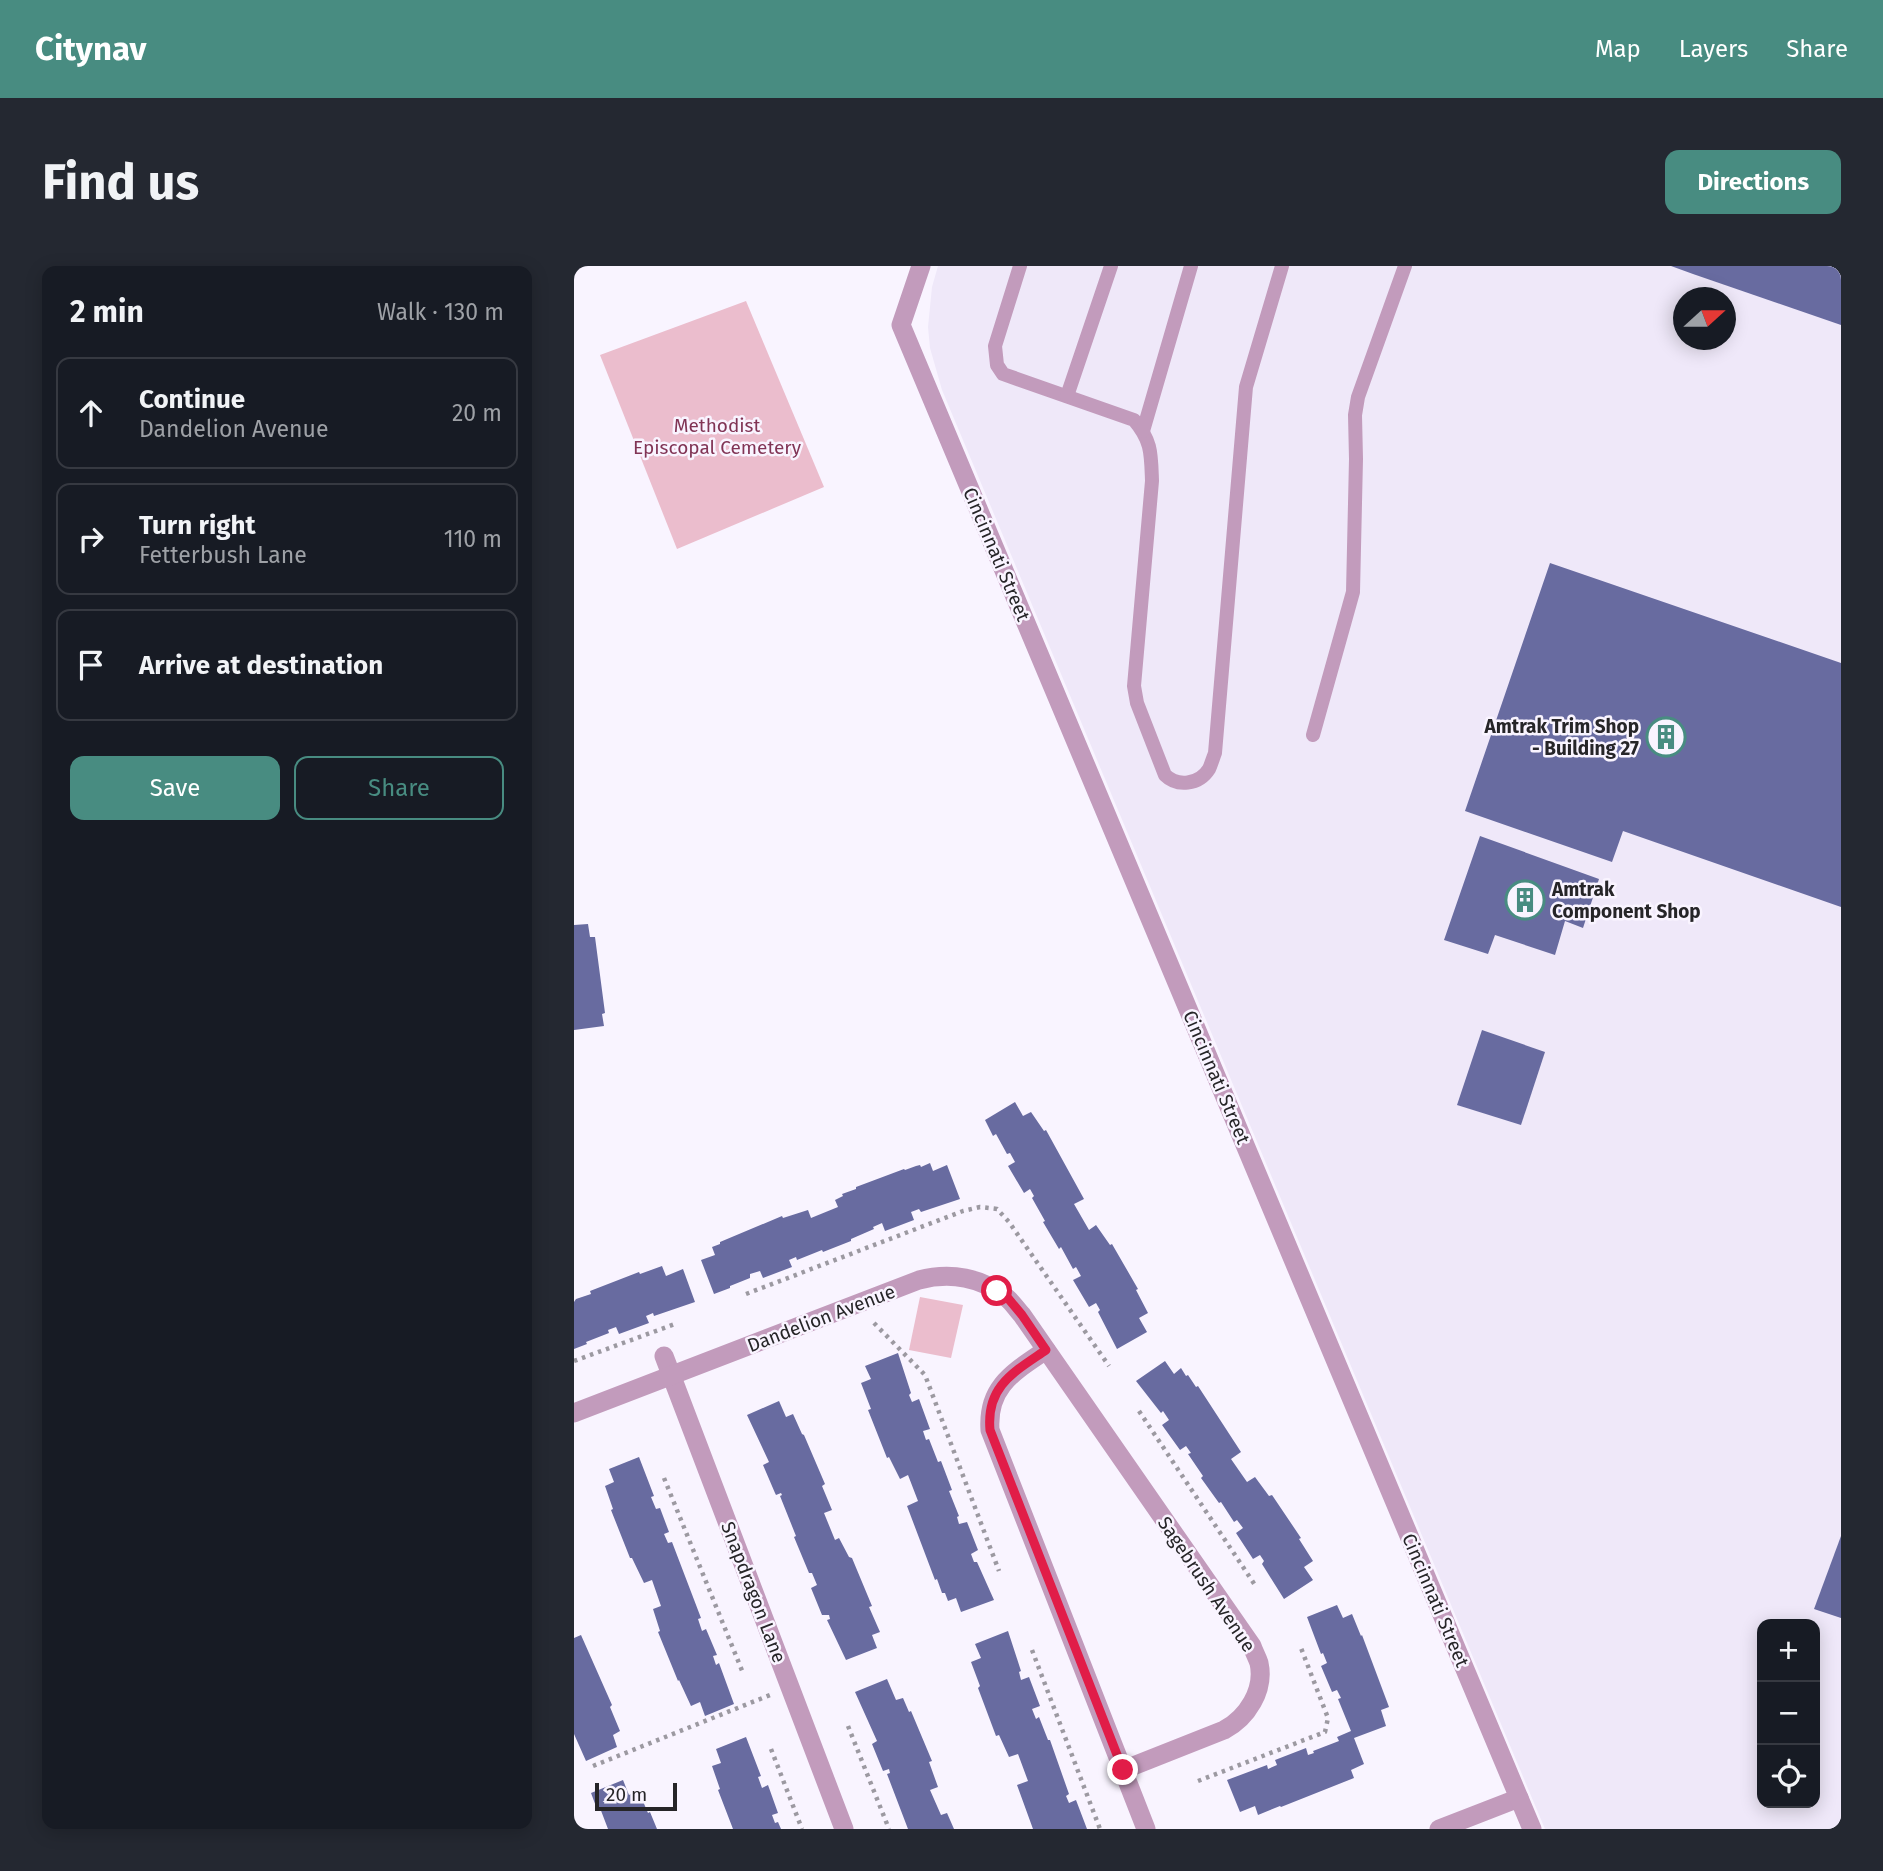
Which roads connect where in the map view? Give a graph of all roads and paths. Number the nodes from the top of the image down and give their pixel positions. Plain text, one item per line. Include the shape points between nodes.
1 (921, 266) edge
2 (1020, 266) edge
3 (1111, 266) edge
4 (1191, 266) edge
5 (1282, 266) edge
6 (1405, 266) edge
7 (1066, 396) junction
8 (1143, 431) junction
9 (1313, 735) dead end
10 (855, 1304) junction
11 (675, 1324) dead end
12 (1046, 1350) junction
13 (664, 1356) dead end
14 (574, 1361) edge
15 (672, 1375) junction
16 (1139, 1411) dead end
17 (574, 1413) edge
18 (664, 1478) dead end
19 (999, 1571) dead end
20 (1255, 1585) dead end
21 (1301, 1648) dead end
22 (1032, 1650) dead end
23 (743, 1673) dead end
24 (790, 1687) junction
25 (848, 1726) dead end
26 (771, 1749) dead end
27 (593, 1766) dead end
28 (1123, 1770) junction
29 (1198, 1781) dead end
30 (1519, 1798) junction
31 (802, 1829) edge
32 (845, 1829) edge
33 (889, 1829) edge
34 (1100, 1829) edge
35 (1146, 1829) edge
36 (1438, 1829) edge
37 (1532, 1829) edge

1 - 30 street, Cincinnati Street via 901,325
2 - 7 lane via 995,346 997,365 1003,374
3 - 7 lane
4 - 8 lane
5 - 8 lane via 1247,387 1215,754 1208,770 1188,783 1171,782 1165,775 1134,686 1152,481 1151,450
6 - 9 lane via 1358,397 1353,592
7 - 8 lane via 1134,420
10 - 12 street, Dandelion Avenue via 927,1278 966,1278 1007,1297
10 - 15 street, Dandelion Avenue
10 - 19 path via 925,1375
11 - 14 path
12 - 28 street via 1004,1380 990,1408 990,1430
12 - 28 street, Sagebrush Avenue via 1252,1646 1259,1664 1255,1696 1235,1723
13 - 15 street, Snapdragon Lane
15 - 17 street, Dandelion Avenue
15 - 24 street, Snapdragon Lane
16 - 20 path
18 - 23 path
21 - 29 path via 1328,1718 1325,1731
22 - 34 path
24 - 27 path
24 - 32 street, Snapdragon Lane
25 - 33 path
26 - 31 path
28 - 35 street
30 - 36 street
30 - 37 street, Cincinnati Street

